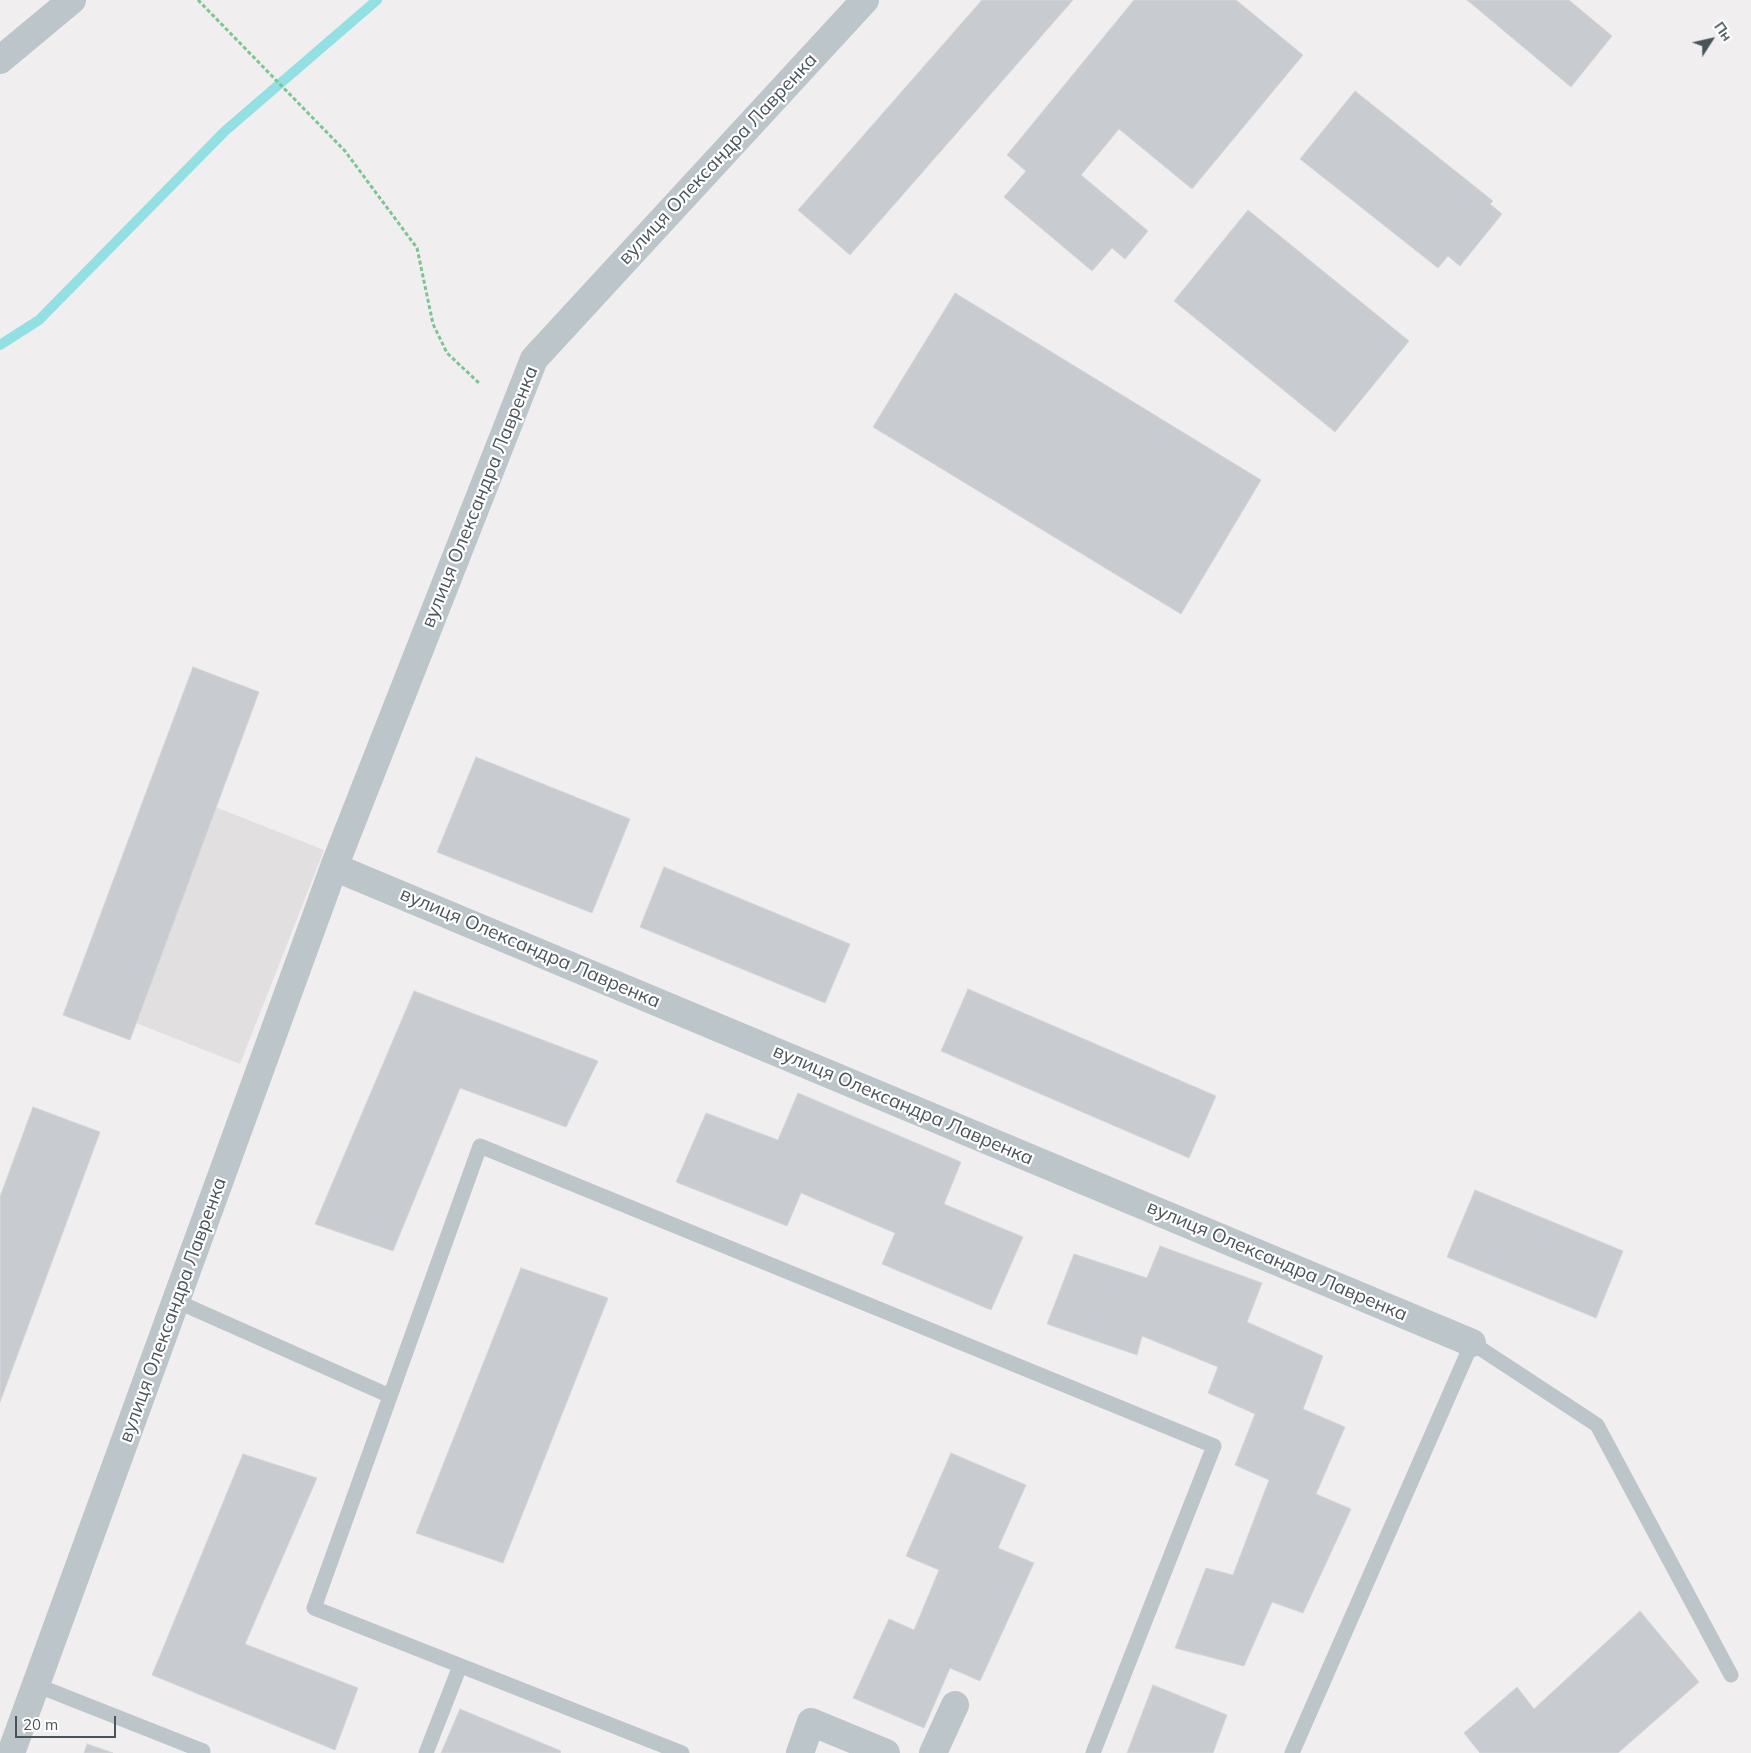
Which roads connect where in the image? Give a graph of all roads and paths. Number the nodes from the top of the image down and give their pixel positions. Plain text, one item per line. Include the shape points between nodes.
1 (72, 0) edge
2 (198, 0) edge
3 (865, 0) edge
4 (0, 60) edge
5 (479, 383) dead end
6 (334, 867) junction
7 (176, 1301) junction
8 (1472, 1343) junction
9 (390, 1396) junction
10 (460, 1666) junction
11 (1731, 1675) dead end
12 (36, 1685) junction
13 (955, 1705) dead end
14 (11, 1753) edge
15 (202, 1753) edge
16 (426, 1753) edge
17 (682, 1753) edge
18 (800, 1753) edge
19 (886, 1753) edge
20 (933, 1753) edge
21 (1093, 1753) edge
22 (1292, 1753) edge

1 - 4 street
2 - 5 path via 345,151 417,248 433,324 447,353
3 - 6 street, вулиця Олександра Лавренка via 534,359
6 - 7 street, вулиця Олександра Лавренка
6 - 8 street, вулиця Олександра Лавренка
7 - 9 lane
7 - 12 street, вулиця Олександра Лавренка
8 - 11 lane via 1597,1426
8 - 22 lane
9 - 10 lane via 314,1608
9 - 21 lane via 480,1146 1214,1446
10 - 16 lane
10 - 17 lane
12 - 14 street, вулиця Олександра Лавренка
12 - 15 lane
13 - 20 street
18 - 19 street via 811,1722

